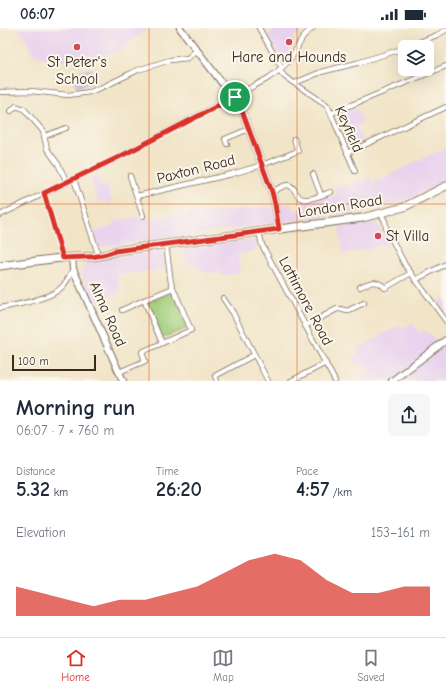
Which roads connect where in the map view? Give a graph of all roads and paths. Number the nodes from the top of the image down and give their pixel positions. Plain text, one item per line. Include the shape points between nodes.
1 (180, 28) edge
2 (259, 28) edge
3 (313, 28) edge
4 (446, 30) edge
5 (424, 40) edge
6 (196, 50) junction
7 (398, 50) edge
8 (446, 66) edge
9 (281, 69) junction
10 (295, 83) junction
11 (0, 92) edge
12 (235, 97) junction
13 (446, 107) edge
14 (11, 111) dead end
15 (332, 112) junction
16 (66, 128) dead end
17 (249, 129) junction
18 (45, 136) junction
19 (294, 139) dead end
20 (227, 144) dead end
21 (347, 153) junction
22 (262, 165) junction
23 (356, 171) dead end
24 (313, 174) dead end
25 (130, 176) dead end
26 (74, 180) junction
27 (67, 182) junction
28 (446, 186) edge
29 (272, 192) junction
30 (331, 192) dead end
31 (44, 193) junction
32 (136, 196) junction
33 (321, 196) junction
34 (381, 214) junction
35 (0, 215) edge
36 (142, 216) dead end
37 (279, 229) junction
38 (259, 232) junction
39 (166, 244) junction
40 (97, 251) junction
41 (115, 251) junction
42 (72, 257) junction
43 (63, 258) junction
44 (446, 264) edge
45 (0, 266) edge
46 (73, 269) junction
47 (411, 273) junction
48 (416, 280) junction
49 (360, 287) dead end
50 (173, 288) junction
51 (223, 298) dead end
52 (144, 300) junction
53 (364, 303) dead end
54 (0, 308) edge
55 (122, 310) dead end
56 (446, 321) edge
57 (305, 326) junction
58 (446, 340) edge
59 (162, 343) junction
60 (254, 355) junction
61 (326, 363) junction
62 (119, 372) junction
63 (123, 381) edge
64 (217, 381) edge
65 (268, 381) edge
66 (292, 381) edge
67 (335, 381) edge
68 (392, 381) edge

1 - 6 street
2 - 9 street, Keyfield
3 - 9 street via 302,37
4 - 5 street
6 - 11 street via 188,58 170,60 138,70 86,93 68,95 31,91
6 - 12 street
7 - 10 street via 321,72
8 - 15 street
9 - 10 street, Keyfield via 285,77
9 - 12 street
10 - 15 street, Keyfield via 327,105
12 - 17 street
12 - 26 street
13 - 21 street
14 - 18 street via 15,104 24,108
15 - 21 street, Keyfield
16 - 18 street
17 - 20 street via 226,139
17 - 22 street
18 - 27 street via 47,149
19 - 22 street, Paxton Road via 298,151
21 - 23 street, Keyfield
22 - 29 street
22 - 32 street, Paxton Road
24 - 33 street
25 - 32 street
26 - 27 street
26 - 40 street
27 - 31 street
28 - 34 main road, London Road via 416,202
29 - 33 street via 288,185 304,200
29 - 37 street
30 - 33 street
31 - 35 street
31 - 43 street
32 - 36 street
34 - 37 main road, London Road
34 - 47 street via 394,244
37 - 38 main road, London Road
38 - 39 main road, London Road
38 - 57 street, Lattimore Road via 262,245
39 - 41 main road, London Road
39 - 50 street
40 - 41 main road, London Road
40 - 42 main road, London Road
41 - 42 main road, London Road
42 - 43 main road, London Road
42 - 46 street, Alma Road
43 - 45 main road, London Road
44 - 48 street
46 - 54 street via 57,292 38,300
46 - 62 street, Alma Road
47 - 48 street
47 - 49 street via 385,288 374,281
48 - 56 street
50 - 52 street
50 - 59 street via 191,330
51 - 60 street via 234,314
52 - 55 street
52 - 59 street
53 - 57 street via 347,311 337,309
57 - 61 street, Lattimore Road
58 - 68 street
59 - 62 street via 142,352 145,360
60 - 64 street via 215,376
60 - 65 street
61 - 66 street
61 - 67 street, Lattimore Road
62 - 63 street, Alma Road

